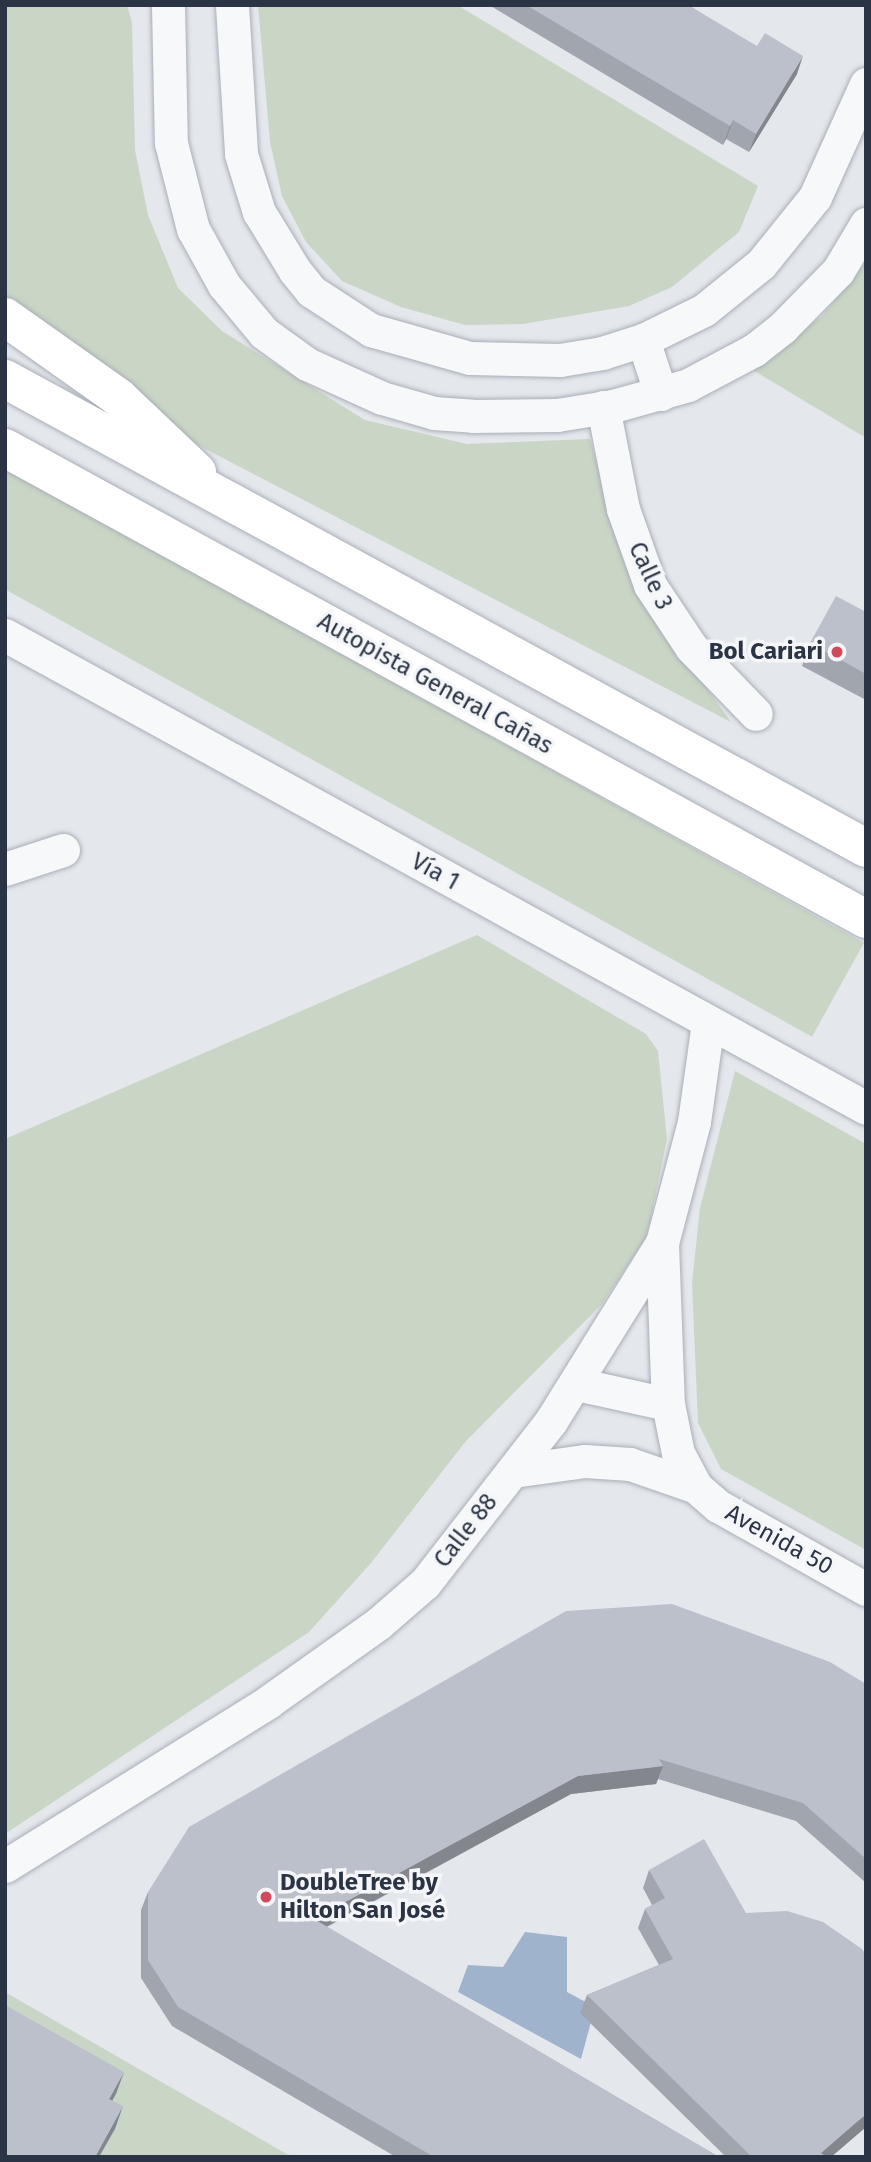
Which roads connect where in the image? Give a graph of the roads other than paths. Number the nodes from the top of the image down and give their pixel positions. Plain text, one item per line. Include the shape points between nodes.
1 (168, 5) edge
2 (232, 5) edge
3 (866, 84) edge
4 (866, 224) edge
5 (5, 317) edge
6 (643, 340) junction
7 (560, 360) junction
8 (5, 379) edge
9 (661, 394) junction
10 (603, 407) junction
11 (569, 413) junction
12 (5, 448) edge
13 (226, 502) junction
14 (5, 635) edge
15 (756, 714) dead end
16 (866, 848) edge
17 (63, 850) dead end
18 (5, 869) edge
19 (866, 919) edge
20 (708, 1023) junction
21 (866, 1108) edge
22 (663, 1243) junction
23 (576, 1384) junction
24 (668, 1404) junction
25 (513, 1471) junction
26 (696, 1488) junction
27 (866, 1589) edge
28 (5, 1866) edge

1 - 11 street via 171,143 176,174 193,229 224,285 251,320 307,364 382,398 434,413
2 - 7 street via 240,144 248,182 277,244 311,291 370,330 404,343 470,358
3 - 6 street via 815,197 786,237 761,264 704,310
4 - 9 street via 838,271 782,328 722,369
5 - 13 highway via 118,397
6 - 7 street
6 - 9 street
7 - 11 street
8 - 13 highway
9 - 10 street
10 - 11 street
10 - 15 street, Calle 3 via 623,509 650,585 691,647
12 - 19 highway, Autopista General Cañas
13 - 16 highway
14 - 20 street, Vía 1
17 - 18 street
20 - 21 street, Vía 1
20 - 22 street, Calle 88 via 694,1122
22 - 23 street, Calle 88
22 - 24 street, Avenida 50
23 - 24 street
23 - 25 street, Calle 88
24 - 26 street, Avenida 50 via 678,1453
25 - 26 street, Avenida 50 via 585,1461 630,1464
25 - 28 street, Calle 88 via 425,1583 379,1623 268,1702
26 - 27 street, Avenida 50 via 718,1506

